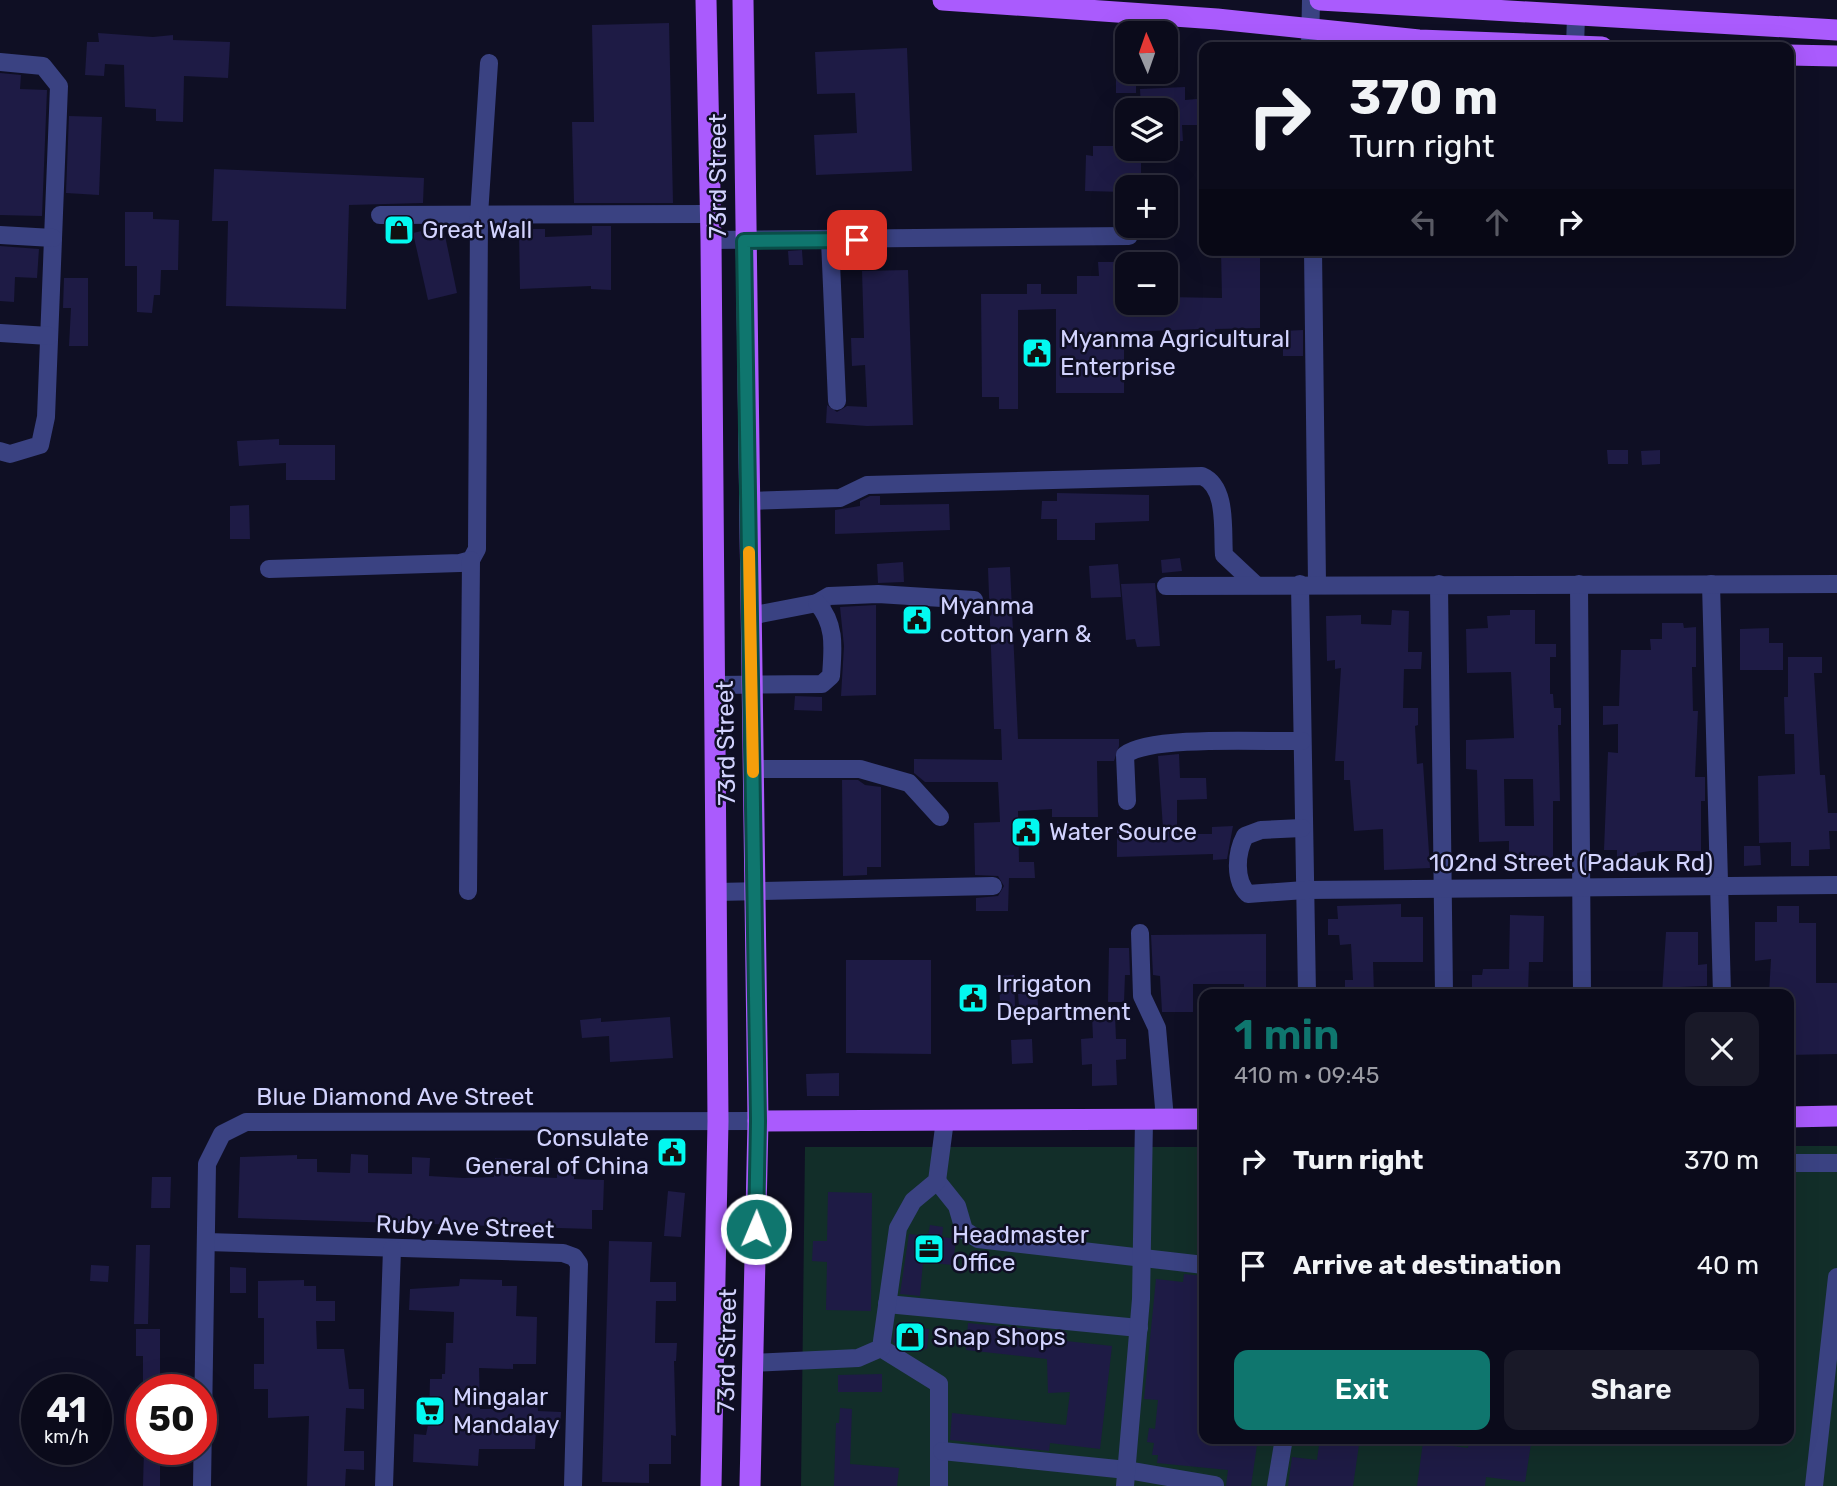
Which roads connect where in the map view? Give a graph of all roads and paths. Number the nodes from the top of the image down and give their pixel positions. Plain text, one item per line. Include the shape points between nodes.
1 (706, 0) edge
2 (743, 0) edge
3 (943, 0) edge
4 (1311, 0) edge
5 (1320, 0) edge
6 (1218, 10) edge
7 (1576, 17) junction
8 (1837, 30) edge
9 (1310, 38) edge
10 (1384, 42) edge
11 (1575, 42) edge
12 (1794, 55) edge
13 (1837, 56) edge
14 (0, 62) edge
15 (489, 63) dead end
16 (710, 214) junction
17 (380, 215) dead end
18 (479, 215) junction
19 (0, 235) edge
20 (1115, 236) edge
21 (53, 238) junction
22 (711, 240) junction
23 (830, 240) junction
24 (744, 241) junction
25 (1313, 256) edge
26 (0, 333) edge
27 (49, 336) junction
28 (837, 401) dead end
29 (0, 452) edge
30 (748, 500) junction
31 (471, 560) junction
32 (269, 569) dead end
33 (1308, 584) junction
34 (1439, 584) junction
35 (1579, 584) junction
36 (1711, 584) junction
37 (1837, 584) edge
38 (1256, 585) junction
39 (1166, 586) dead end
40 (974, 600) dead end
41 (817, 603) junction
42 (750, 616) junction
43 (715, 685) junction
44 (751, 685) junction
45 (1302, 741) junction
46 (753, 769) junction
47 (1127, 801) dead end
48 (940, 817) dead end
49 (1302, 828) junction
50 (1837, 885) edge
51 (1720, 886) junction
52 (993, 887) dead end
53 (1579, 887) junction
54 (1443, 888) junction
55 (1305, 890) junction
56 (468, 891) dead end
57 (716, 892) junction
58 (755, 892) junction
59 (1140, 933) dead end
60 (1307, 989) edge
61 (1444, 989) edge
62 (1582, 989) edge
63 (1723, 989) edge
64 (1837, 1116) edge
65 (1794, 1117) edge
66 (1155, 1119) junction
67 (1199, 1119) edge
68 (945, 1120) junction
69 (718, 1121) junction
70 (758, 1121) junction
71 (1794, 1163) edge
72 (1837, 1163) edge
73 (937, 1181) junction
74 (207, 1242) junction
75 (391, 1249) junction
76 (1142, 1257) junction
77 (1199, 1264) edge
78 (1837, 1277) edge
79 (887, 1304) junction
80 (1139, 1328) junction
81 (1834, 1331) edge
82 (881, 1348) junction
83 (715, 1363) junction
84 (753, 1364) junction
85 (1283, 1444) edge
86 (942, 1451) junction
87 (1126, 1478) edge
88 (1215, 1485) edge
89 (202, 1486) edge
90 (384, 1486) edge
91 (573, 1486) edge
92 (711, 1486) edge
93 (750, 1486) edge
94 (939, 1486) edge
95 (1276, 1486) edge
96 (1814, 1486) edge

1 - 16 main road, 73rd Street
2 - 24 main road, 73rd Street
3 - 6 main road
4 - 9 street
5 - 7 main road
6 - 9 main road
7 - 8 main road
7 - 11 street
9 - 10 main road
12 - 13 main road
14 - 21 street via 44,66 59,86
15 - 18 street
16 - 18 street
16 - 22 main road, 73rd Street
17 - 18 street
18 - 31 street via 477,549
19 - 21 street
20 - 23 street
21 - 27 street
22 - 24 street
22 - 43 main road, 73rd Street
23 - 24 street
23 - 28 street
24 - 30 main road, 73rd Street
25 - 33 street
26 - 27 street
27 - 29 street via 46,417 40,445 10,454
30 - 38 street via 840,498 867,485 1202,476 1212,480 1219,491 1224,555
30 - 42 main road, 73rd Street
31 - 32 street
31 - 56 street
33 - 34 street
33 - 38 street
33 - 45 street
34 - 35 street
34 - 54 street
35 - 36 street
35 - 53 street
36 - 37 street
36 - 51 street
38 - 39 street
40 - 41 street via 878,593 829,596
41 - 42 street
41 - 44 street via 828,615 833,640 831,676 822,684
42 - 44 main road, 73rd Street
43 - 44 street
43 - 57 main road, 73rd Street
44 - 46 main road, 73rd Street
45 - 47 street via 1135,747 1125,755
45 - 49 street
46 - 48 street via 860,769 909,783
46 - 58 main road, 73rd Street
49 - 55 street
49 - 55 street, 102nd Street (Padauk Rd) via 1261,830 1245,836 1239,864 1241,887 1248,894
50 - 51 street, 102nd Street (Padauk Rd)
51 - 53 street, 102nd Street (Padauk Rd)
51 - 63 street
52 - 58 street
53 - 54 street, 102nd Street (Padauk Rd)
53 - 62 street
54 - 55 street, 102nd Street (Padauk Rd)
54 - 61 street
55 - 60 street
57 - 58 street
57 - 69 main road, 73rd Street
58 - 70 main road, 73rd Street
59 - 66 street via 1142,996 1157,1028
64 - 65 main road
66 - 67 main road
66 - 68 main road
66 - 76 street
68 - 70 main road
68 - 73 street
69 - 70 street, Blue Diamond Ave Street
69 - 74 street, Blue Diamond Ave Street via 246,1122 222,1134 207,1164
69 - 83 main road, 73rd Street
70 - 84 main road, 73rd Street
71 - 72 street
73 - 76 street via 957,1206 964,1230 978,1239
73 - 79 street via 913,1201 898,1228
74 - 75 street, Ruby Ave Street
74 - 89 street, Blue Diamond Ave Street
75 - 90 street
75 - 91 street, Ruby Ave Street via 563,1253 578,1261
76 - 77 street
76 - 80 street
78 - 81 street
79 - 80 street
79 - 82 street
80 - 87 street
81 - 96 street
82 - 84 street via 858,1358
82 - 86 street via 939,1384
83 - 84 main road
83 - 92 main road, 73rd Street
84 - 93 main road, 73rd Street
85 - 95 street
86 - 87 street
86 - 94 street
87 - 88 street

